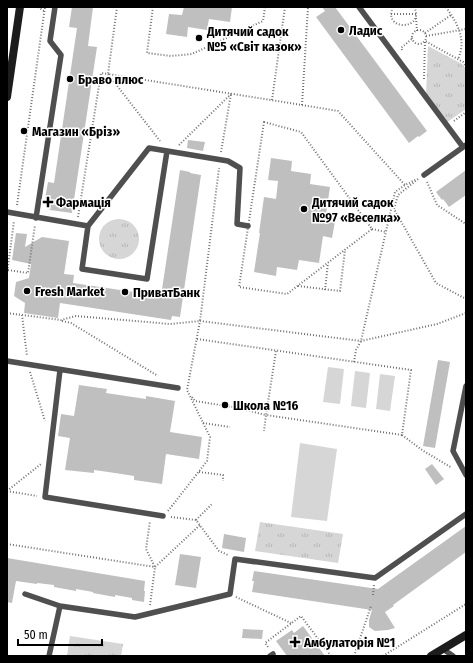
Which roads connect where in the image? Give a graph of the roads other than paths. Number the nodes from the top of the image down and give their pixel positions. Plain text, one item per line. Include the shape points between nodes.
1 (20, 7) edge
2 (55, 7) edge
3 (359, 7) edge
4 (7, 97) edge
5 (464, 146) edge
6 (169, 151) junction
7 (424, 175) road end
8 (7, 212) edge
9 (36, 218) junction
10 (88, 226) junction
11 (248, 226) road end
12 (7, 361) edge
13 (60, 370) junction
14 (466, 386) edge
15 (178, 388) dead end
16 (466, 475) edge
17 (466, 514) edge
18 (164, 516) road end
19 (25, 594) dead end
20 (60, 606) junction
21 (466, 635) edge
22 (443, 649) junction
23 (49, 656) edge
24 (431, 656) edge
25 (453, 656) edge

1 - 4 street
2 - 9 lane via 50,41 61,55
3 - 5 lane
5 - 7 lane
6 - 10 lane via 149,148
6 - 10 lane via 147,278 82,269
6 - 11 lane via 228,161 240,168 237,224
8 - 9 lane
9 - 10 lane
12 - 13 lane
13 - 15 lane
13 - 18 lane via 45,497
14 - 16 lane via 453,451
17 - 20 lane via 375,578 235,558 230,594 135,617
19 - 20 lane
20 - 23 lane
21 - 22 street
22 - 24 street
22 - 25 lane

